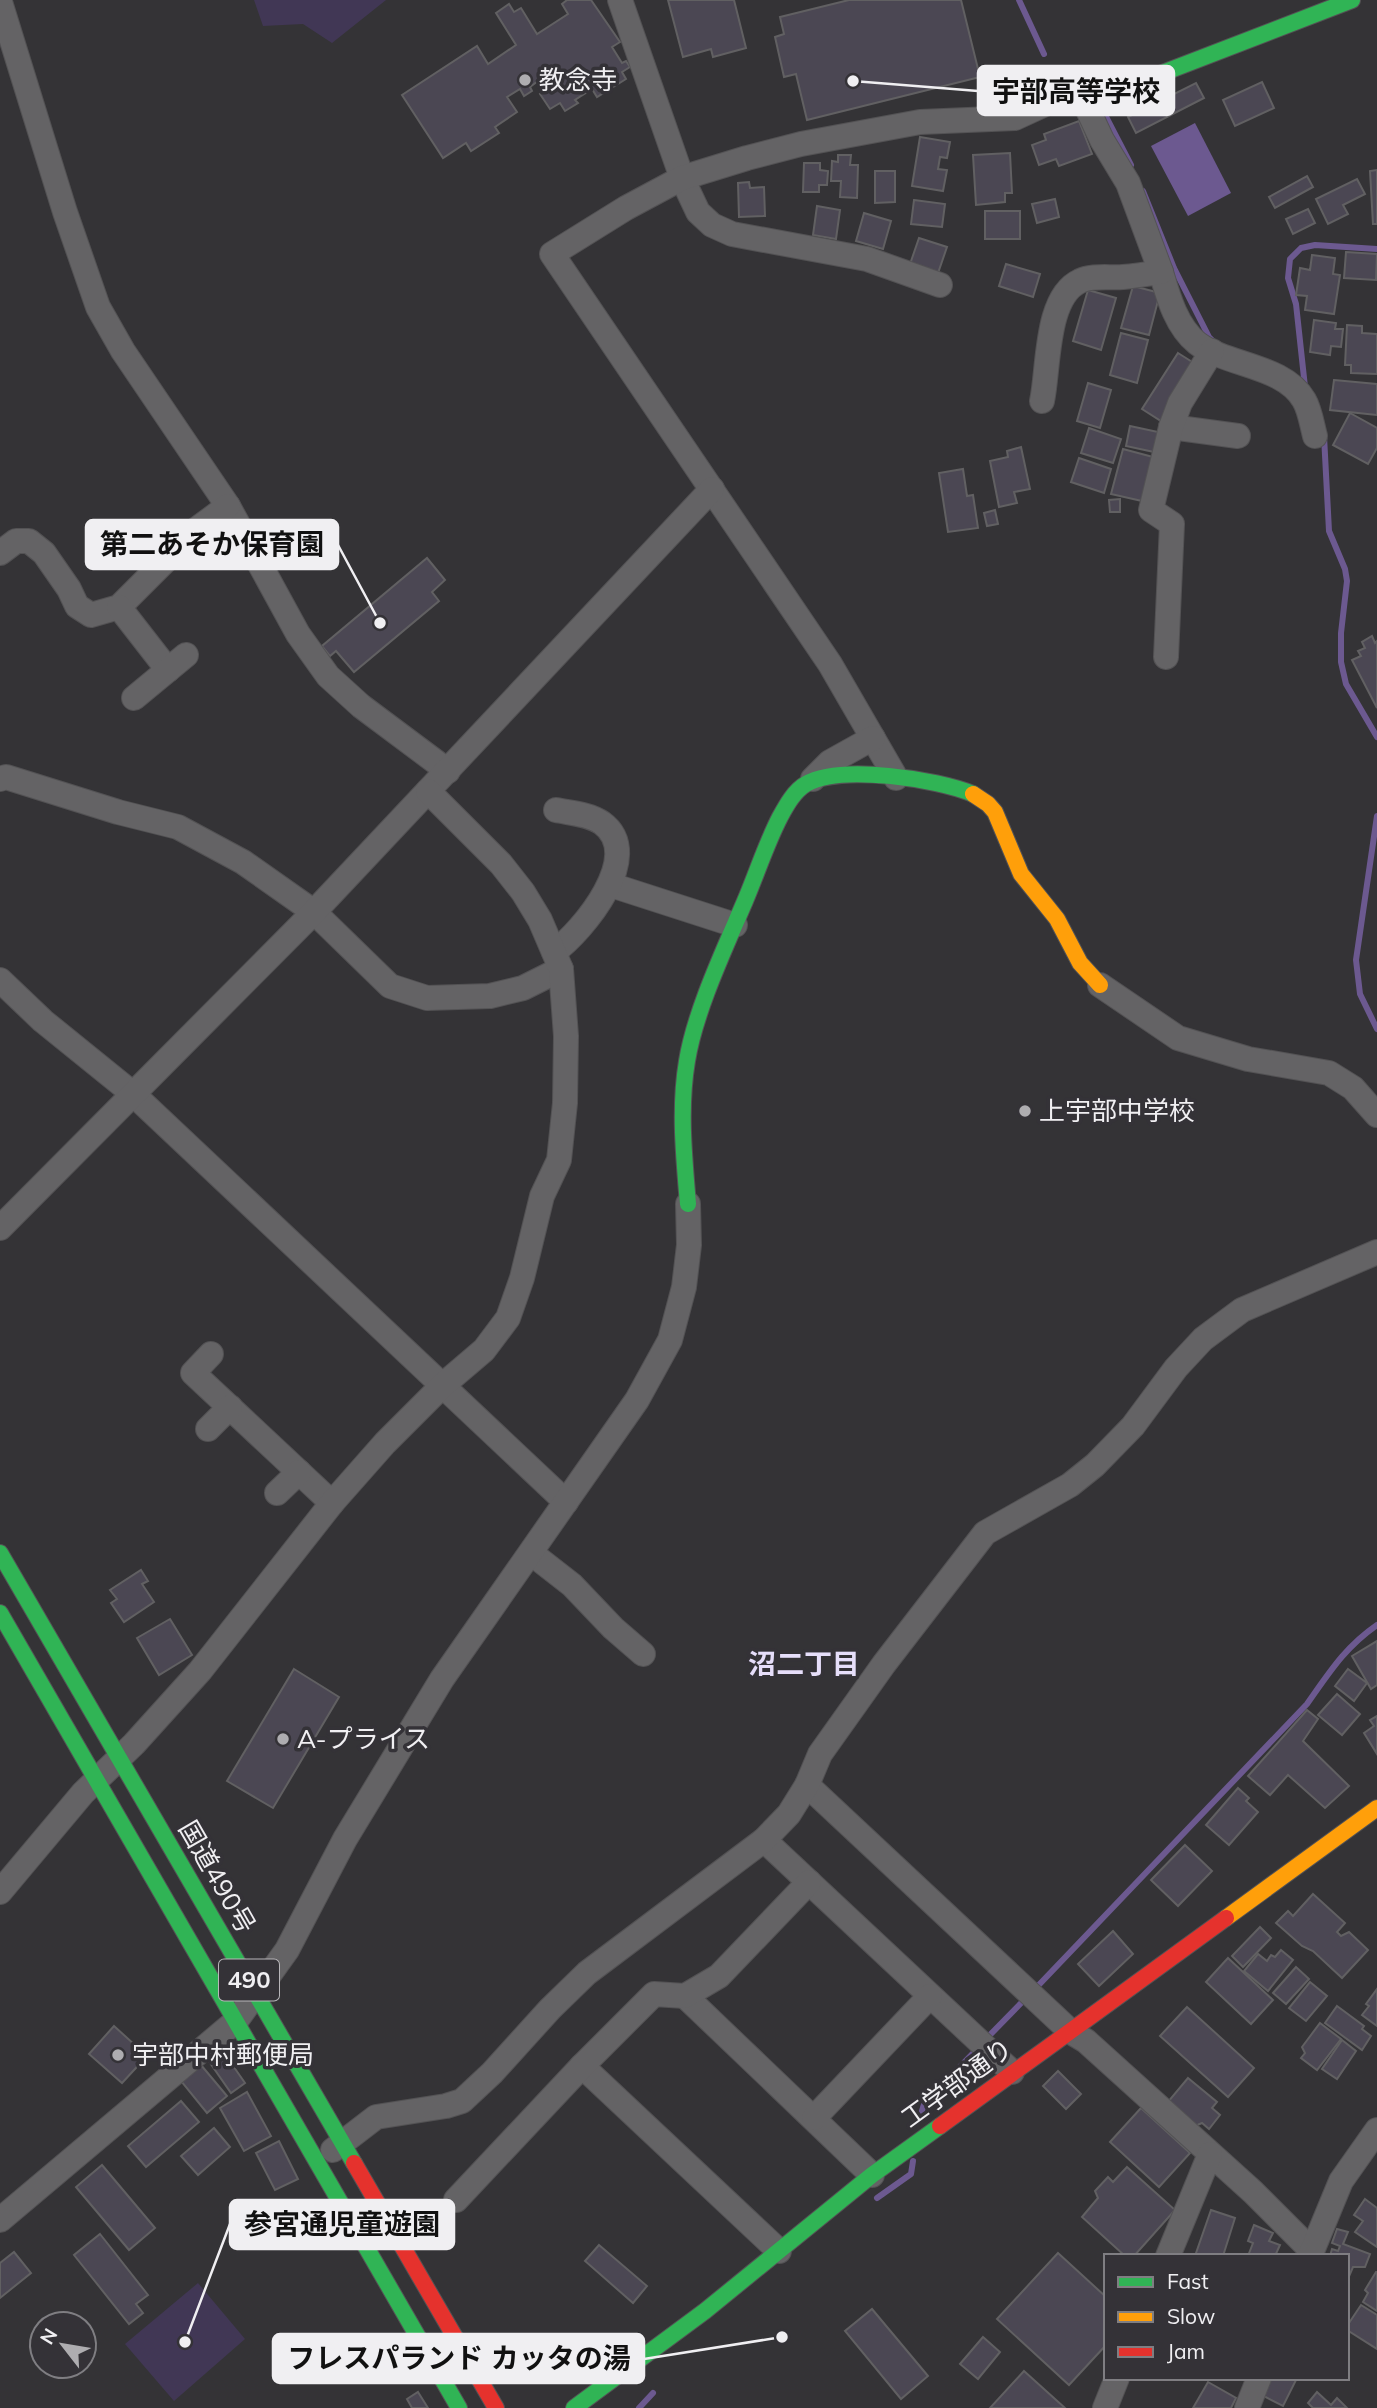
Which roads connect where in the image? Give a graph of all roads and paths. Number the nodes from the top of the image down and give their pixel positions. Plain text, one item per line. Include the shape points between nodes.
1 (620, 0) edge
2 (1352, 0) edge
3 (0, 2) edge
4 (1082, 97) junction
5 (682, 178) junction
6 (1161, 272) junction
7 (940, 285) dead end
8 (1212, 351) junction
9 (1042, 401) dead end
10 (1171, 427) junction
11 (1238, 436) dead end
12 (1315, 436) dead end
13 (712, 489) junction
14 (228, 506) junction
15 (0, 553) edge
16 (119, 607) junction
17 (1166, 657) dead end
18 (134, 698) dead end
19 (873, 738) junction
20 (448, 771) junction
21 (896, 778) junction
22 (0, 779) edge
23 (813, 779) junction
24 (428, 791) junction
25 (556, 810) dead end
26 (611, 885) junction
27 (314, 912) junction
28 (735, 925) junction
29 (557, 961) junction
30 (0, 980) edge
31 (1100, 985) joint
32 (132, 1093) junction
33 (1377, 1115) edge
34 (688, 1204) joint
35 (0, 1228) edge
36 (1377, 1252) edge
37 (211, 1354) dead end
38 (443, 1385) junction
39 (230, 1407) junction
40 (208, 1429) dead end
41 (299, 1472) junction
42 (277, 1493) dead end
43 (566, 1502) junction
44 (332, 1503) junction
45 (0, 1553) edge
46 (531, 1553) junction
47 (0, 1613) edge
48 (643, 1654) dead end
49 (119, 1758) junction
50 (96, 1778) junction
51 (807, 1785) junction
52 (1377, 1808) edge
53 (764, 1840) junction
54 (809, 1882) junction
55 (0, 1892) edge
56 (257, 1993) junction
57 (685, 1996) junction
58 (930, 1996) junction
59 (236, 2021) junction
60 (1071, 2032) junction
61 (582, 2066) junction
62 (1012, 2072) junction
63 (814, 2118) junction
64 (1377, 2130) edge
65 (343, 2143) junction
66 (1210, 2154) junction
67 (319, 2161) junction
68 (872, 2175) junction
69 (456, 2200) dead end
70 (0, 2220) edge
71 (779, 2251) junction
72 (1311, 2253) edge
73 (1169, 2254) edge
74 (1116, 2380) edge
75 (1258, 2380) edge
76 (459, 2408) edge
77 (496, 2408) edge
78 (574, 2408) edge
79 (1105, 2408) edge
80 (1247, 2408) edge

1 - 5 street
2 - 4 main road via 1134,83
3 - 14 street via 98,307
4 - 5 street via 1054,100 1015,118 920,122 801,145
4 - 6 street via 1128,183
5 - 7 street via 698,212 732,234 867,259
5 - 13 street via 552,254
6 - 8 street via 1183,328
6 - 9 street via 1081,279 1067,289 1047,345
8 - 10 street
8 - 12 street via 1292,384 1305,401
10 - 11 street
10 - 17 street via 1151,510 1172,524
13 - 19 street via 830,664
13 - 20 street
14 - 16 street via 174,551
14 - 20 street via 298,634 328,676
15 - 16 street via 16,541 29,541 44,553 77,606 91,615
16 - 18 street via 177,662
19 - 21 street
19 - 23 street via 830,762
20 - 24 street
21 - 23 main road via 847,774
21 - 31 main road via 952,788 992,807 1021,875 1059,921 1081,968
22 - 27 street via 178,827 243,862
23 - 28 main road via 792,798 782,816
24 - 27 street
24 - 29 street via 523,892
25 - 26 street via 590,817 612,833 617,842
26 - 28 street
26 - 29 street
27 - 29 street via 390,986 427,999 490,996 523,988
27 - 32 street
28 - 34 main road via 688,1059 683,1128
29 - 38 street via 566,1036 559,1160 542,1196 508,1318 484,1350
30 - 32 street
31 - 33 street via 1178,1038 1248,1059 1329,1073 1353,1088
32 - 35 street
32 - 38 street
34 - 43 street via 684,1287 670,1340 637,1400
36 - 51 street via 1242,1310 1203,1339 1095,1465 1070,1485 985,1533 820,1754
37 - 39 street via 193,1373
38 - 43 street
38 - 44 street
39 - 40 street
39 - 41 street
41 - 42 street
41 - 44 street
43 - 46 street
44 - 49 street via 200,1671
45 - 49 main road, 国道490号 / 490
46 - 48 street via 572,1585
46 - 56 street via 393,1756 287,1951
47 - 50 main road, 490
49 - 50 street
49 - 56 main road, 国道490号 / 490
50 - 55 street
50 - 59 main road, 490
51 - 53 street via 789,1814
51 - 60 street
52 - 60 main road, 工学部通り
53 - 54 street
53 - 65 street via 587,1973 462,2101 376,2118
54 - 57 street via 719,1976
54 - 58 street
56 - 59 street
56 - 65 main road, 国道490号 / 490
57 - 61 street via 654,1994
57 - 63 street
58 - 62 street
58 - 63 street
59 - 67 main road, 490
59 - 70 street
60 - 62 main road, 工学部通り
60 - 66 street
61 - 69 street
61 - 71 street
62 - 68 main road, 工学部通り
63 - 68 street
64 - 72 street via 1341,2181
65 - 67 street
65 - 77 main road, 国道490号 / 490
66 - 72 street
66 - 73 street
67 - 76 main road, 490
68 - 71 main road, 工学部通り
71 - 78 main road, 工学部通り
74 - 79 street
75 - 80 street

